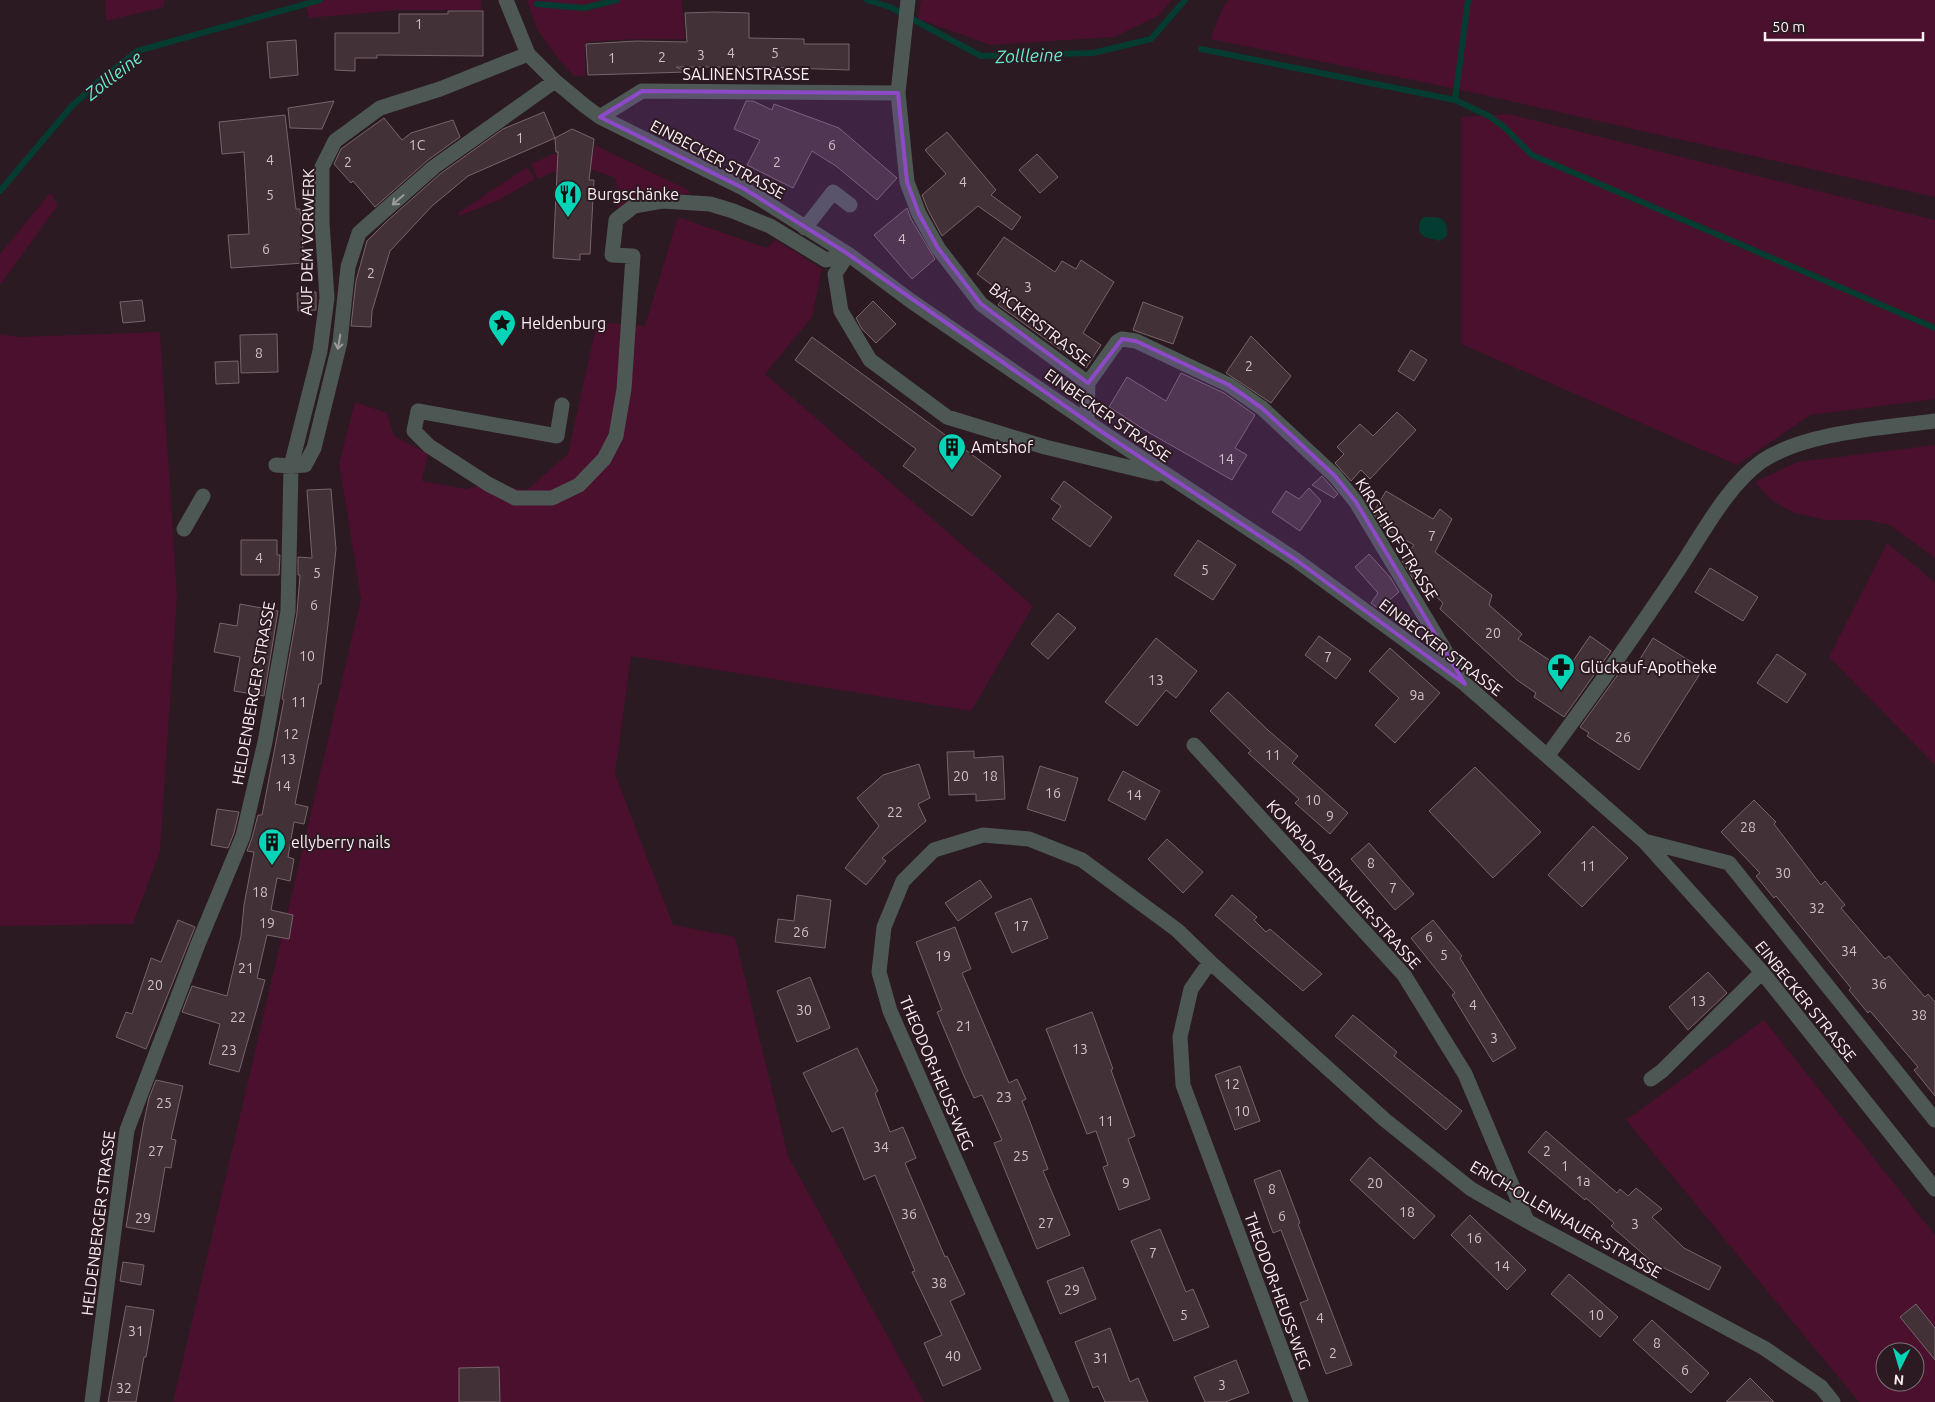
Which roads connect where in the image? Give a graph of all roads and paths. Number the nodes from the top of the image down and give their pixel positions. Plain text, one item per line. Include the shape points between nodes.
1 (506, 0) edge
2 (908, 4) edge
3 (528, 54) junction
4 (555, 81) junction
5 (898, 93) junction
6 (600, 117) junction
7 (850, 205) dead end
8 (805, 228) junction
9 (848, 254) junction
10 (1088, 383) junction
11 (562, 405) dead end
12 (1087, 420) junction
13 (1935, 421) edge
14 (284, 466) junction
15 (1168, 477) junction
16 (203, 496) dead end
17 (184, 529) dead end
18 (1465, 684) junction
19 (1194, 745) dead end
20 (1548, 755) junction
21 (1644, 841) junction
22 (1210, 962) junction
23 (1762, 972) junction
24 (1650, 1079) dead end
25 (1935, 1120) edge
26 (1935, 1189) edge
27 (1527, 1221) junction
28 (92, 1402) edge
29 (1062, 1402) edge
30 (1301, 1402) edge
31 (1832, 1402) edge

1 - 3 street
2 - 5 street, BÄCKERSTRASSE
3 - 4 street, EINBECKER STRASSE
3 - 14 street, AUF DEM VORWERK via 440,89 380,108 335,142 322,167 327,298 320,350
4 - 6 street, EINBECKER STRASSE
4 -> 14 street via 434,167 359,234 348,267 340,342 314,448 305,465
5 - 6 street, SALINENSTRASSE via 642,91
5 - 10 street, BÄCKERSTRASSE via 907,182 919,214 938,248 981,304
6 - 8 street, EINBECKER STRASSE via 743,188
7 - 8 street via 833,192
8 - 9 street, EINBECKER STRASSE
9 - 11 street via 826,260 770,226 710,204 662,201 634,206 616,220 612,254 633,256 624,389 616,436 604,459 579,485 552,498 515,498 429,446 414,432 418,411 557,436
9 - 12 street, EINBECKER STRASSE via 911,301
9 - 15 street via 834,274 841,311 870,360 947,417 1045,447
10 - 12 street, BÄCKERSTRASSE
10 - 18 street, KIRCHHOFSTRASSE via 1122,339 1136,342 1229,385 1262,408 1335,476 1356,502
12 - 15 street, EINBECKER STRASSE
13 - 20 street via 1835,434 1795,446 1763,461 1736,485
14 - 28 street, HELDENBERGER STRASSE via 288,612 264,742 243,836 127,1130
15 - 18 street, EINBECKER STRASSE via 1296,560
16 - 17 street
18 - 20 street, EINBECKER STRASSE
19 - 27 street, KONRAD-ADENAUER-STRASSE via 1404,975 1465,1074
20 - 21 street, EINBECKER STRASSE
21 - 23 street, EINBECKER STRASSE
21 - 25 street, EINBECKER STRASSE via 1729,863
22 - 27 street, ERICH-OLLENHAUER-STRASSE via 1385,1120 1471,1189
22 - 29 street, THEODOR-HEUSS-WEG via 1177,930 1082,860 1029,839 983,835 934,850 904,881 884,927 879,972 890,1011
22 - 30 street, THEODOR-HEUSS-WEG via 1191,989 1180,1036 1183,1085
23 - 24 street via 1662,1071
23 - 26 street, EINBECKER STRASSE
27 - 31 street, ERICH-OLLENHAUER-STRASSE via 1764,1348 1821,1387

